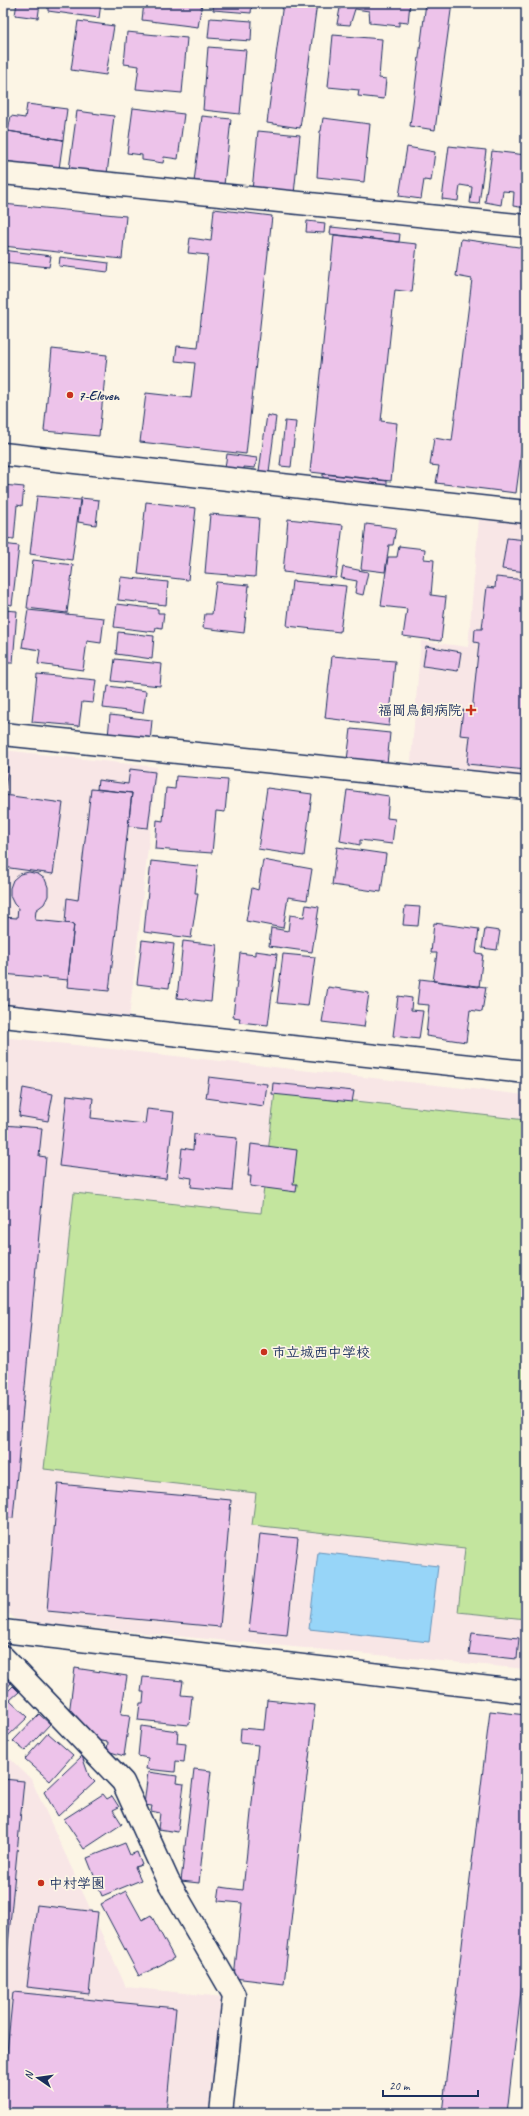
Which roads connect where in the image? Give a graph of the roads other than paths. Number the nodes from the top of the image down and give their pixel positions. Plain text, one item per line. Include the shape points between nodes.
1 (3, 173) edge
2 (526, 226) edge
3 (3, 454) edge
4 (526, 512) edge
5 (3, 734) edge
6 (526, 788) edge
7 (3, 1016) edge
8 (526, 1072) edge
9 (3, 1631) edge
10 (3, 1657) edge
11 (526, 1692) edge
12 (221, 2113) edge

1 - 2 street
3 - 4 street
5 - 6 street
7 - 8 street
9 - 11 street
10 - 12 street via 123,1782 168,1881 234,1995

